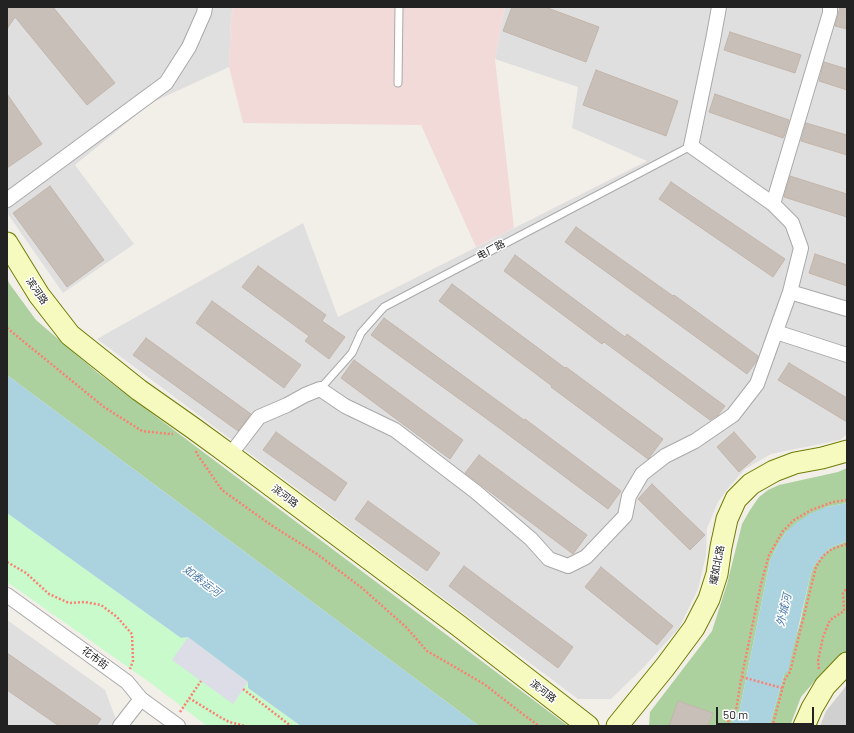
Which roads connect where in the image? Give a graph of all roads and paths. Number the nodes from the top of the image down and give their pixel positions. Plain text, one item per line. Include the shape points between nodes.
1 (205, 7) edge
2 (399, 7) edge
3 (719, 7) edge
4 (830, 7) edge
5 (398, 83) dead end
6 (691, 146) junction
7 (7, 200) edge
8 (773, 204) junction
9 (7, 242) edge
10 (790, 292) junction
11 (847, 309) edge
12 (7, 328) edge
13 (776, 332) junction
14 (847, 354) edge
15 (320, 388) junction
16 (193, 428) junction
17 (847, 451) edge
18 (230, 455) junction
19 (847, 500) edge
20 (847, 544) edge
21 (7, 562) edge
22 (847, 588) edge
23 (7, 595) edge
24 (847, 663) edge
25 (742, 677) junction
26 (201, 681) dead end
27 (127, 682) junction
28 (782, 688) junction
29 (243, 689) dead end
30 (821, 694) junction
31 (189, 698) junction
32 (141, 699) junction
33 (176, 724) edge
34 (120, 726) edge
35 (245, 726) edge
36 (290, 726) edge
37 (539, 726) edge
38 (588, 726) edge
39 (618, 726) edge
40 (727, 726) edge
41 (775, 726) edge
42 (804, 726) edge

1 - 7 street via 189,47 166,83
2 - 5 lane
3 - 6 street
4 - 8 street
6 - 8 street
6 - 15 lane, 电厂路 via 384,307 361,333 352,353
8 - 10 street via 792,224 801,248
9 - 16 street, 滨河路 via 39,296 70,335 139,390
10 - 11 street
10 - 13 street
12 - 16 path via 104,407 142,431 170,434
13 - 14 street
13 - 15 street via 757,384 734,415 695,441 665,456 642,474 629,496 625,516 586,556 568,566 549,559 531,539 476,492 395,430 345,406
15 - 18 street via 259,417
16 - 18 street, 滨河路
16 - 37 path via 197,454 222,490 317,554 362,588 407,628 427,651 484,684
17 - 39 street, 耀如北路 via 795,463 774,471 751,484 736,499 727,519 717,574 709,599 694,628
18 - 38 street, 滨河路
19 - 25 path via 811,510 783,530 769,555
20 - 28 path via 832,549 816,567 790,672 784,679
21 - 27 path via 26,573 49,594 69,603 101,605 117,617 132,634 133,661
22 - 30 path via 843,593 844,611 830,620 823,637 818,661
23 - 27 street, 花市街
24 - 30 street via 825,686
25 - 28 path
25 - 40 path via 736,710 729,718
26 - 31 path
27 - 32 street, 花市街
28 - 41 path via 773,724
29 - 36 path
30 - 42 street
31 - 33 path
31 - 35 path via 229,722
32 - 33 street, 花市街
32 - 34 street

